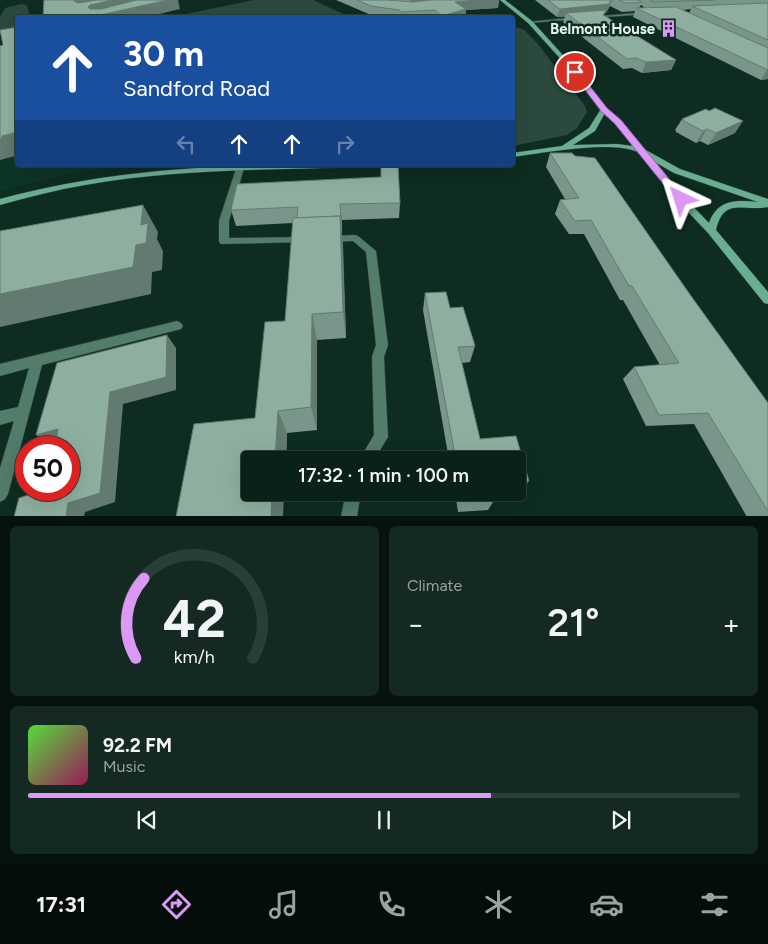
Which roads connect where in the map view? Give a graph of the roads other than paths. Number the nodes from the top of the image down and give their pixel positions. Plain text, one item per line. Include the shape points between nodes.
1 (502, 0) edge
2 (641, 9) edge
3 (648, 13) junction
4 (657, 13) edge
5 (530, 22) junction
6 (604, 109) junction
7 (564, 148) junction
8 (638, 149) junction
9 (515, 155) edge
10 (279, 167) edge
11 (240, 168) junction
12 (0, 202) edge
13 (768, 204) edge
14 (711, 231) junction
15 (768, 300) edge
16 (177, 326) dead end
17 (37, 360) junction
18 (0, 370) edge
19 (23, 412) junction
20 (0, 418) edge
21 (372, 451) edge
22 (0, 494) edge
23 (352, 501) edge
24 (349, 516) edge

1 - 5 main road
2 - 3 street
3 - 4 street
3 - 5 street
5 - 6 main road
6 - 7 main road via 592,129
6 - 8 main road
7 - 8 main road via 609,146
7 - 9 main road
8 - 13 main road via 677,171
8 - 14 main road
10 - 11 main road
11 - 12 main road via 116,178
11 - 21 street via 224,221 224,242 355,238 371,251 382,344 378,357 381,437
13 - 14 main road via 734,204 720,209 714,216
14 - 15 main road
16 - 17 street
17 - 18 street
17 - 19 street
19 - 20 street
19 - 22 street
23 - 24 street

